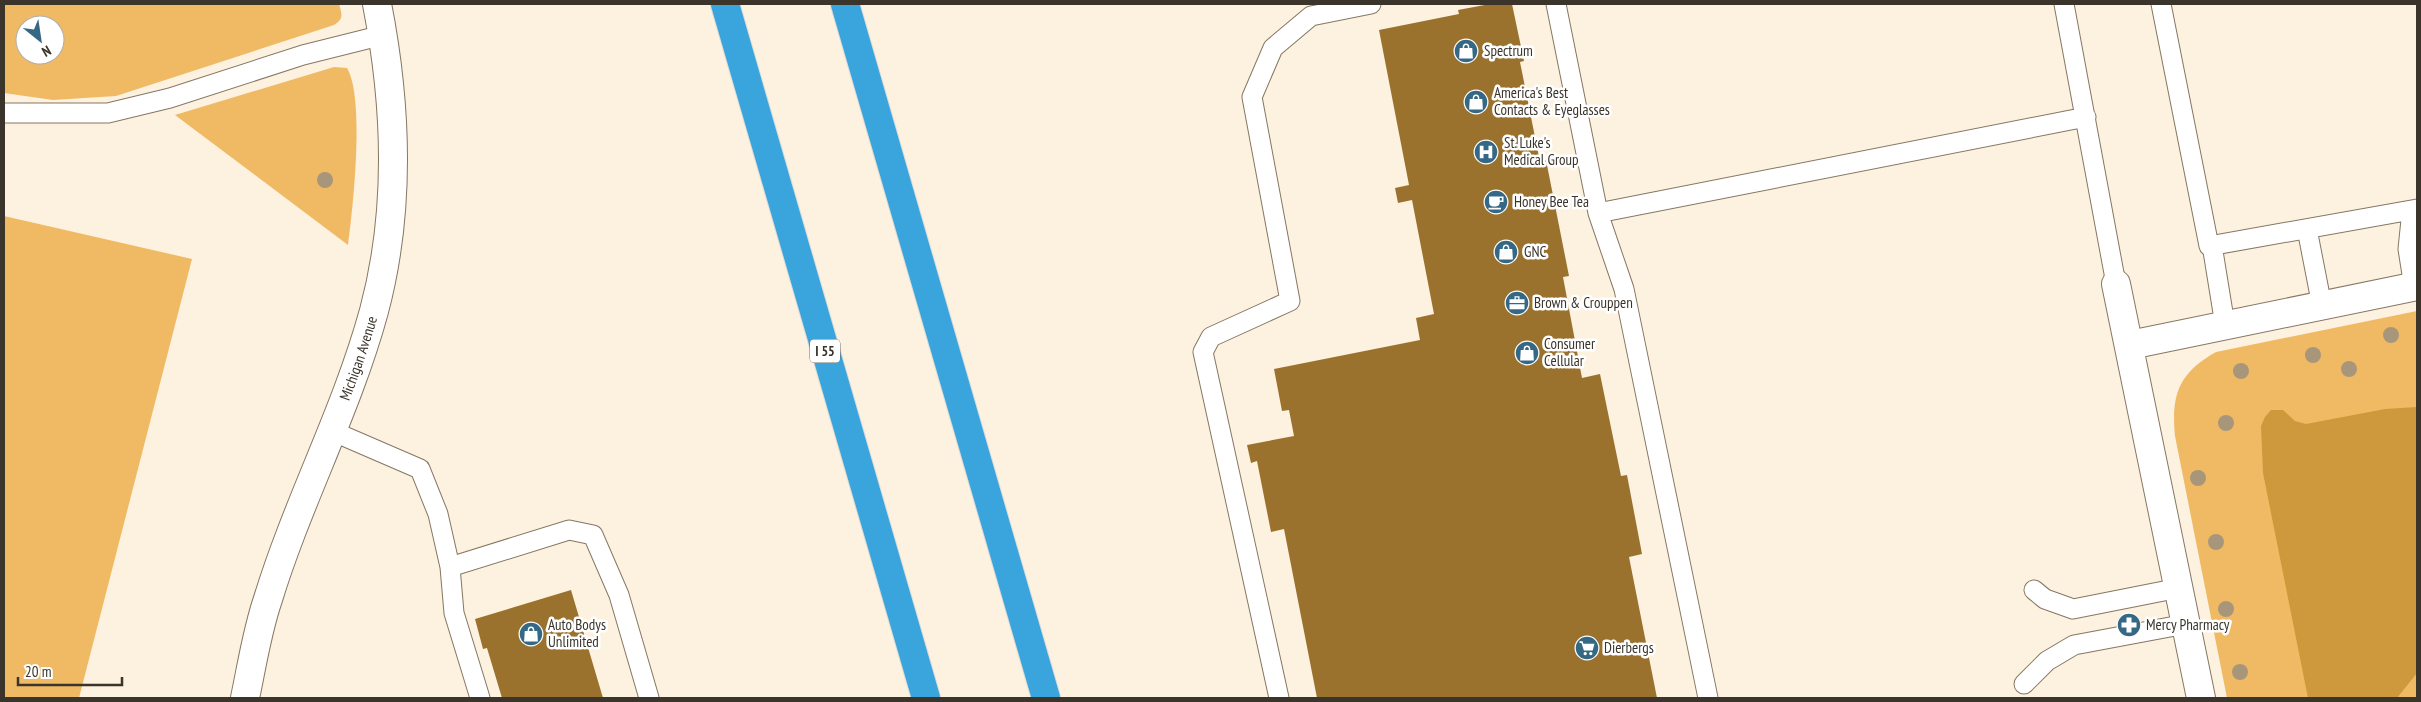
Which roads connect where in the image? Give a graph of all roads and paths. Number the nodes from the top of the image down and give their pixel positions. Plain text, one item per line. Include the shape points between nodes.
1 (377, 4) edge
2 (725, 4) edge
3 (845, 4) edge
4 (1371, 4) edge
5 (1556, 4) edge
6 (2064, 4) edge
7 (2161, 4) edge
8 (383, 35) junction
9 (4, 113) edge
10 (2086, 116) junction
11 (2414, 210) edge
12 (1598, 213) junction
13 (2308, 229) junction
14 (2212, 245) junction
15 (2116, 284) joint
16 (2415, 286) edge
17 (2322, 306) junction
18 (2225, 325) junction
19 (2130, 345) junction
20 (332, 431) junction
21 (450, 567) junction
22 (2179, 588) junction
23 (2034, 590) dead end
24 (2186, 624) junction
25 (2024, 684) dead end
26 (245, 698) edge
27 (480, 698) edge
28 (649, 698) edge
29 (926, 698) edge
30 (1046, 698) edge
31 (1279, 698) edge
32 (1708, 698) edge
33 (2201, 698) edge

1 - 8 street, Michigan Avenue
2 - 29 highway, I 55
3 - 30 highway
4 - 31 lane via 1312,16 1273,48 1252,97 1290,301 1211,337 1203,352
5 - 12 lane
6 - 10 lane
7 - 14 lane via 2209,246
8 - 9 lane via 303,55 170,98 108,113
8 - 20 street, Michigan Avenue via 394,131 389,222 374,310
10 - 12 lane
10 - 15 lane
11 - 13 lane
11 - 16 lane via 2408,249
12 - 32 lane via 1624,289
13 - 14 lane
13 - 17 lane
14 - 18 lane
15 - 19 street
16 - 17 street
17 - 18 street
18 - 19 street
19 - 22 street
20 - 21 lane via 420,469 438,514
20 - 26 street, Michigan Avenue via 267,600
21 - 27 lane via 454,613
21 - 28 lane via 569,530 594,535 619,595
22 - 23 lane via 2073,609 2045,599
22 - 24 street
24 - 25 lane via 2074,645 2047,661
24 - 33 street

